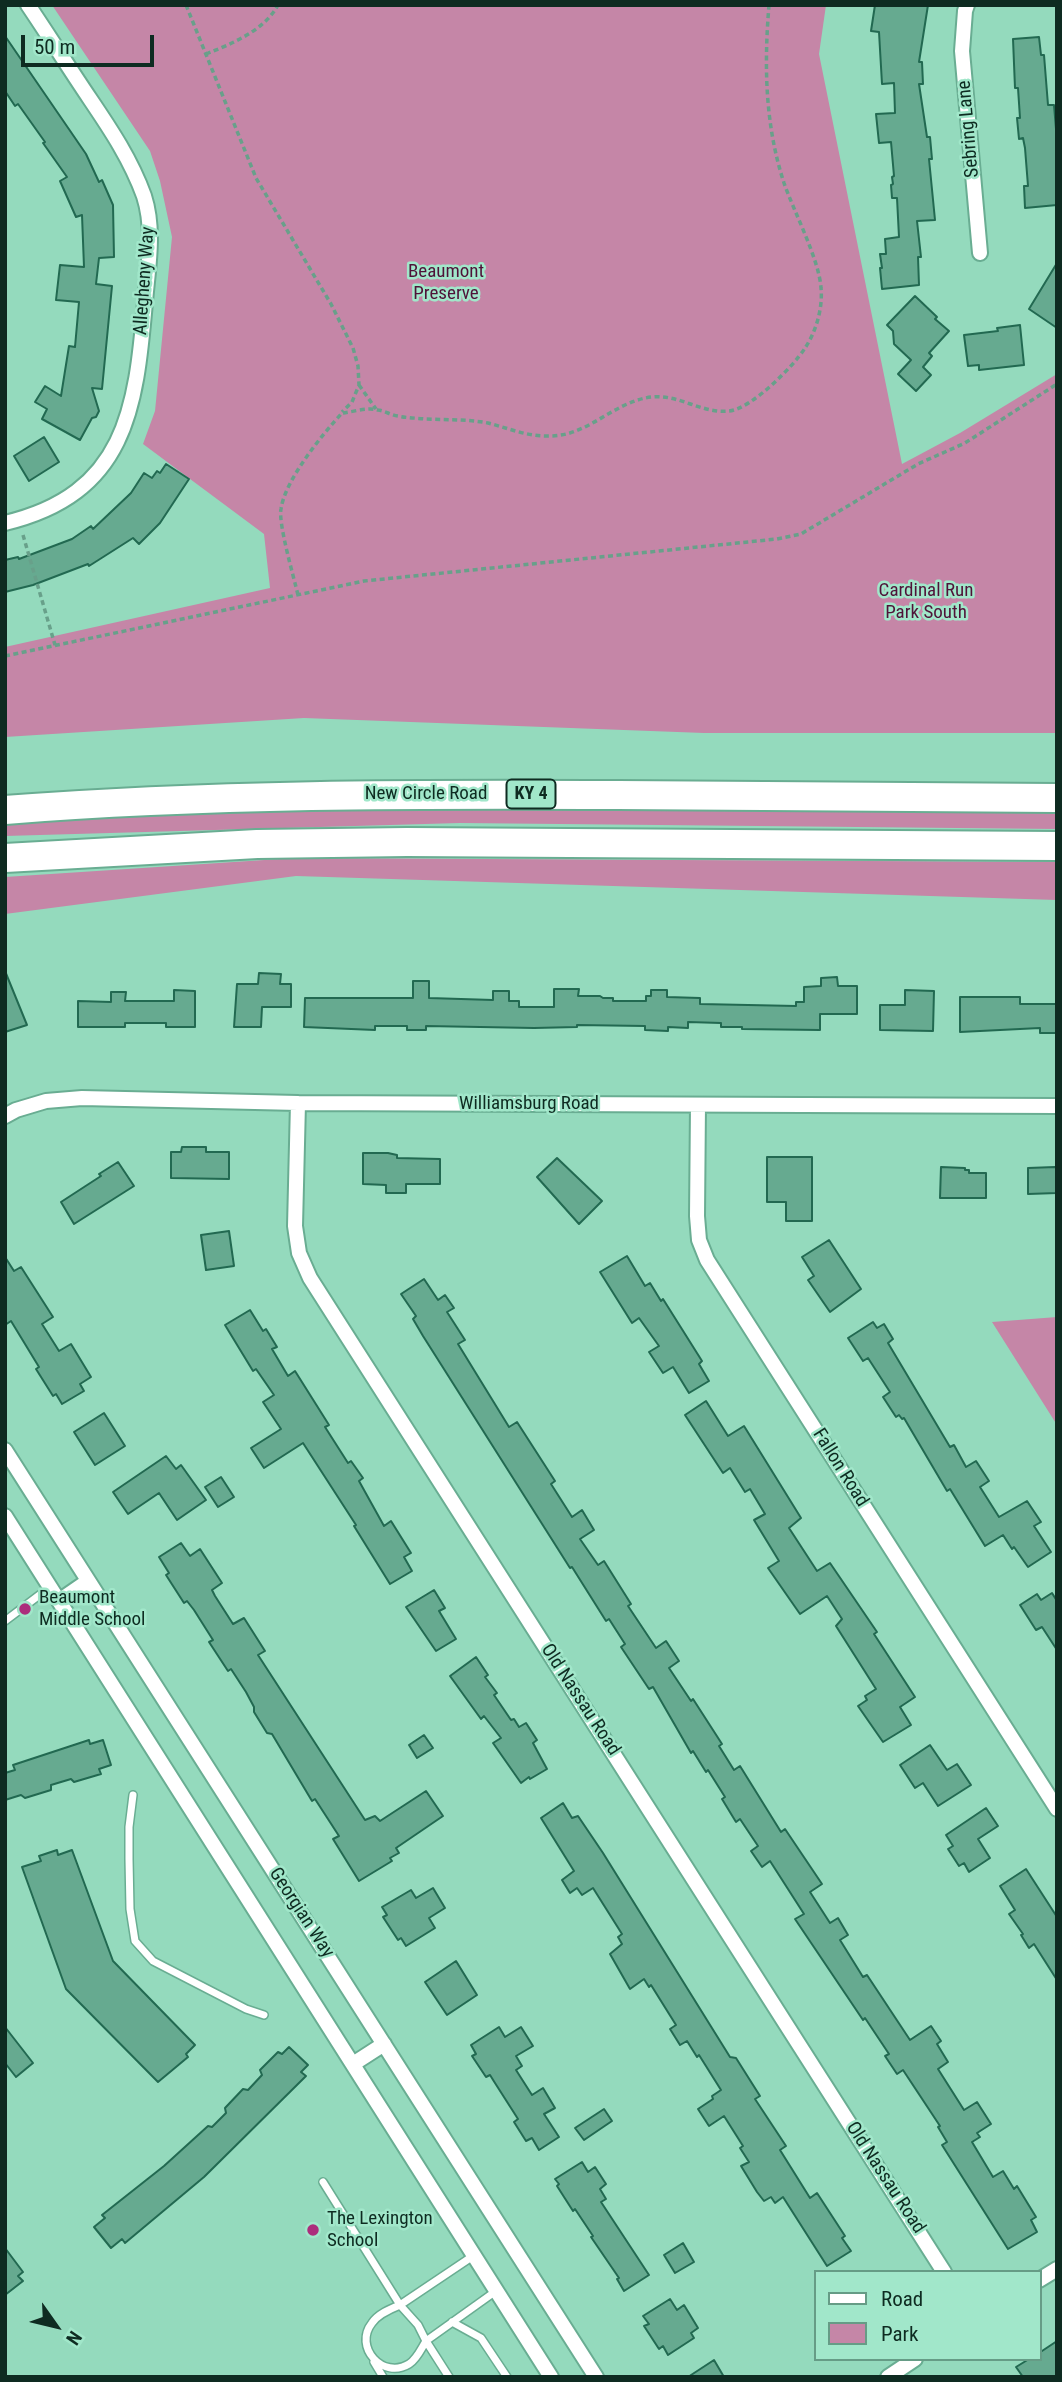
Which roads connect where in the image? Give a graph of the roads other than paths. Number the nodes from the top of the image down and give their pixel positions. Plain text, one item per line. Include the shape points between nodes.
1 (28, 5) edge
2 (967, 5) edge
3 (980, 253) dead end
4 (5, 523) edge
5 (1057, 798) edge
6 (5, 810) edge
7 (1057, 846) edge
8 (5, 859) edge
9 (298, 1103) junction
10 (698, 1105) junction
11 (1057, 1106) edge
12 (5, 1116) edge
13 (5, 1450) edge
14 (5, 1516) edge
15 (88, 1581) junction
16 (50, 1587) junction
17 (59, 1601) junction
18 (5, 1621) edge
19 (133, 1795) dead end
20 (1057, 1809) edge
21 (264, 2015) dead end
22 (384, 2044) junction
23 (353, 2064) junction
24 (323, 2182) dead end
25 (473, 2256) junction
26 (1057, 2269) edge
27 (943, 2270) edge
28 (1041, 2279) edge
29 (496, 2291) junction
30 (400, 2305) junction
31 (452, 2322) junction
32 (426, 2341) junction
33 (370, 2356) junction
34 (912, 2361) edge
35 (383, 2377) edge
36 (449, 2377) edge
37 (507, 2377) edge
38 (551, 2377) edge
39 (596, 2377) edge
40 (888, 2377) edge

1 - 4 street, Allegheny Way via 122,147 145,199 150,246 135,393 111,455 93,478 67,499
2 - 3 street, Sebring Lane via 962,51
5 - 6 highway, New Circle Road / KY 4 via 314,795
7 - 8 highway via 407,842 243,845
9 - 10 street, Williamsburg Road
9 - 12 street, Williamsburg Road via 82,1098 46,1101
9 - 27 street, Old Nassau Road via 295,1226 299,1253 310,1279
10 - 11 street, Williamsburg Road
10 - 20 street, Fallon Road via 697,1216 707,1260
13 - 15 street, Georgian Way
14 - 16 street, Georgian Way
15 - 17 street
15 - 22 street, Georgian Way
16 - 17 street, Georgian Way
16 - 18 lane
17 - 23 street, Georgian Way
19 - 21 lane via 129,1859 135,1941 153,1961
22 - 23 street
22 - 39 street, Georgian Way
23 - 25 street, Georgian Way
24 - 30 lane
25 - 29 street, Georgian Way
25 - 30 lane
26 - 28 street
29 - 31 lane
29 - 38 street, Georgian Way
30 - 32 lane
30 - 33 lane via 370,2324 366,2340
31 - 32 lane
31 - 37 lane via 481,2338
32 - 33 lane via 417,2357 402,2367 384,2367
32 - 36 lane
33 - 35 lane
34 - 40 street

